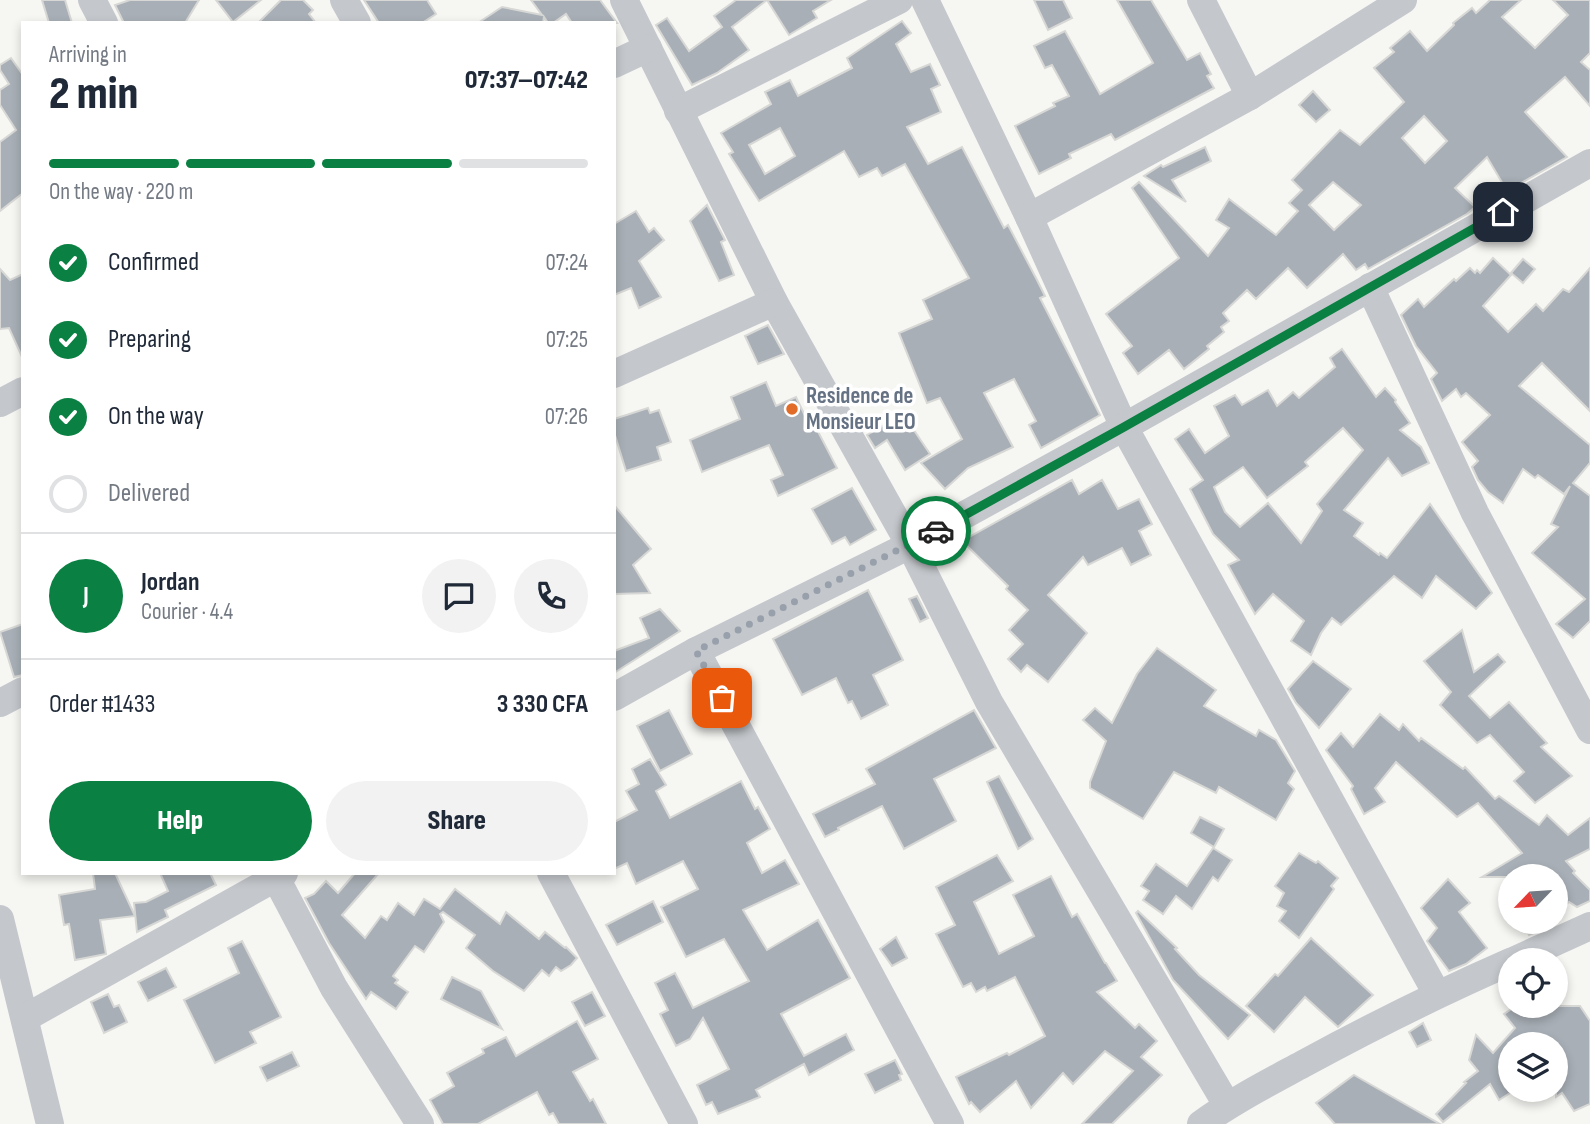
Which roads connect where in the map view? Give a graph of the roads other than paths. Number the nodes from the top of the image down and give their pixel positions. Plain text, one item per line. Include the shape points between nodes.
1 (92, 0) edge
2 (344, 0) edge
3 (624, 0) edge
4 (899, 0) edge
5 (925, 0) edge
6 (1201, 0) edge
7 (1403, 0) edge
8 (103, 21) edge
9 (356, 21) edge
10 (648, 48) junction
11 (616, 63) edge
12 (1250, 96) junction
13 (678, 111) junction
14 (1589, 165) edge
15 (1029, 217) junction
16 (1370, 287) junction
17 (774, 302) junction
18 (616, 373) edge
19 (21, 392) edge
20 (0, 403) edge
21 (1124, 427) junction
22 (910, 545) junction
23 (696, 651) junction
24 (21, 692) edge
25 (616, 696) edge
26 (0, 704) edge
27 (1590, 730) edge
28 (552, 875) edge
29 (280, 876) edge
30 (0, 919) edge
31 (1590, 926) edge
32 (1541, 948) edge
33 (1498, 967) edge
34 (1437, 994) junction
35 (26, 1018) junction
36 (1227, 1105) junction
37 (50, 1124) edge
38 (420, 1124) edge
39 (684, 1124) edge
40 (950, 1124) edge
41 (1201, 1124) edge

1 - 8 street
2 - 9 street
3 - 10 street
4 - 13 street
5 - 15 street
6 - 12 street
7 - 12 street
10 - 11 street
10 - 13 street
12 - 15 street
13 - 17 street
14 - 16 street
15 - 21 street
16 - 21 street
16 - 27 street via 1475,513
17 - 18 street
17 - 22 street
19 - 20 street
21 - 22 street
21 - 34 street
22 - 23 street
22 - 36 street via 989,702
23 - 25 street
23 - 40 street
24 - 26 street
28 - 39 street
29 - 35 street
29 - 38 street via 334,988
30 - 35 street
31 - 32 street
33 - 34 street
34 - 36 street
35 - 37 street
36 - 41 street

